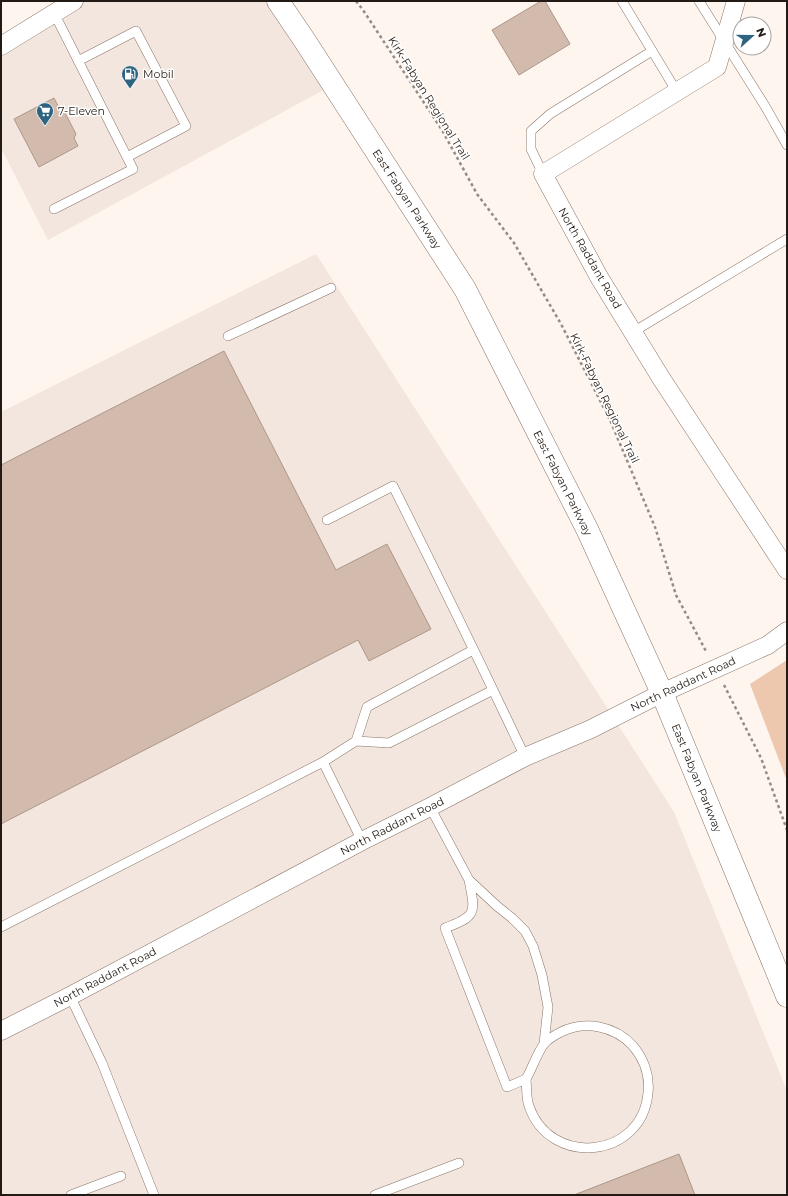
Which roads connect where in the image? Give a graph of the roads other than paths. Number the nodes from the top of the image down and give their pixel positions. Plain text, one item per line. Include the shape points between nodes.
1 (74, 1) edge
2 (278, 1) edge
3 (622, 1) edge
4 (699, 1) edge
5 (736, 1) edge
6 (54, 13) junction
7 (724, 42) junction
8 (1, 46) edge
9 (652, 51) junction
10 (78, 61) junction
11 (677, 92) junction
12 (787, 144) edge
13 (127, 157) junction
14 (543, 174) junction
15 (54, 209) dead end
16 (787, 239) edge
17 (330, 288) dead end
18 (632, 332) junction
19 (228, 336) dead end
20 (326, 520) dead end
21 (787, 570) edge
22 (787, 631) edge
23 (473, 650) junction
24 (493, 690) junction
25 (662, 693) junction
26 (356, 741) junction
27 (526, 757) junction
28 (324, 762) junction
29 (430, 807) junction
30 (362, 841) junction
31 (469, 880) junction
32 (1, 927) edge
33 (70, 996) junction
34 (787, 996) edge
35 (1, 1030) edge
36 (544, 1044) junction
37 (526, 1080) junction
38 (459, 1163) dead end
39 (121, 1176) dead end
40 (72, 1195) edge
41 (154, 1195) edge
42 (375, 1195) edge

1 - 6 street
2 - 25 main road, East Fabyan Parkway via 465,289 587,529
3 - 9 lane
4 - 7 lane
5 - 7 street
6 - 8 street
6 - 10 lane
7 - 11 street via 717,67
7 - 12 lane
9 - 11 lane
9 - 14 lane via 550,114 531,131 531,149
10 - 13 lane
10 - 13 lane via 136,31 186,126
11 - 14 street
13 - 15 lane via 133,169
14 - 18 street, North Raddant Road
16 - 18 lane
17 - 19 lane
18 - 21 street, North Raddant Road
20 - 23 lane via 393,486
22 - 25 street, North Raddant Road via 768,645
23 - 24 lane
23 - 26 lane via 368,707
24 - 26 lane via 389,743
24 - 27 lane
25 - 27 street, North Raddant Road via 591,729
25 - 34 main road, East Fabyan Parkway
26 - 28 lane
27 - 29 street, North Raddant Road
28 - 30 lane
28 - 32 lane
29 - 30 street, North Raddant Road
29 - 31 lane
30 - 33 street, North Raddant Road
31 - 36 lane via 525,931 533,946 548,1007
31 - 37 lane via 474,905 470,916 445,928 507,1087
33 - 35 street, North Raddant Road
33 - 41 lane via 102,1063
36 - 37 lane
36 - 37 lane via 560,1032 579,1026 606,1028 618,1034 637,1051 648,1074 648,1100 644,1112 628,1134 610,1144 578,1148 565,1144 548,1133 535,1118 529,1106
38 - 42 lane
39 - 40 lane

